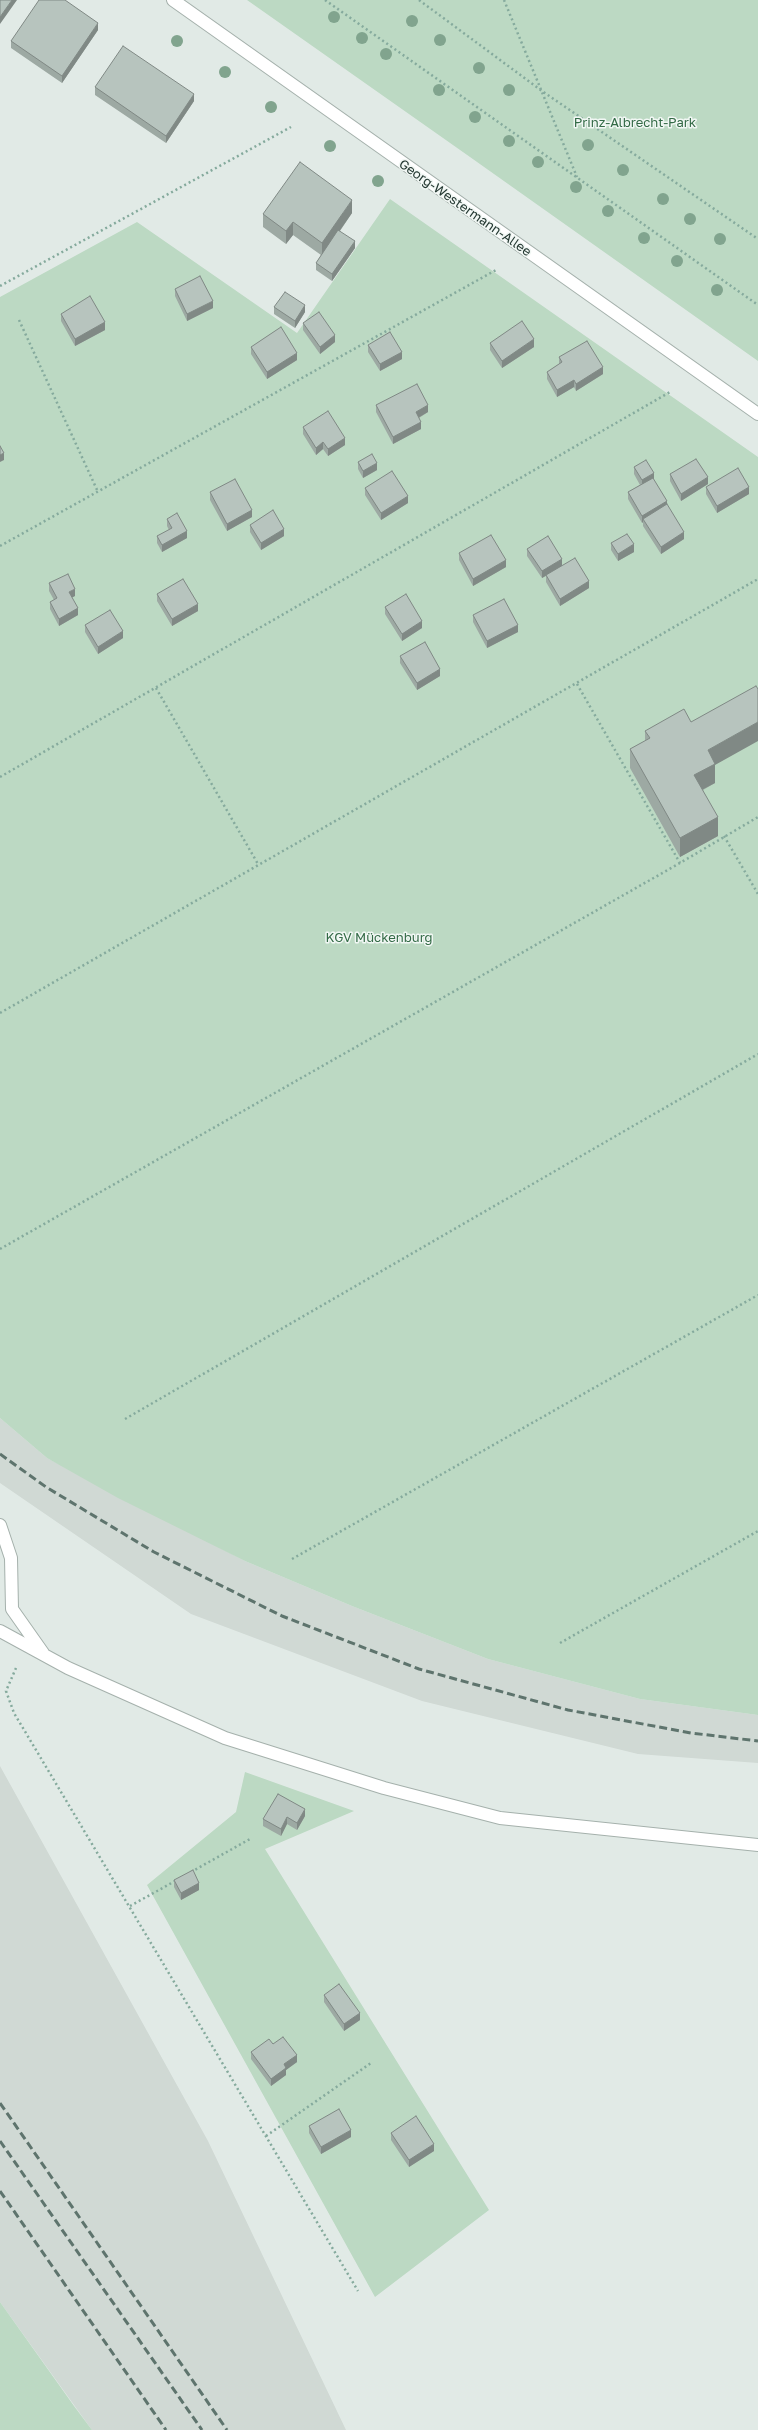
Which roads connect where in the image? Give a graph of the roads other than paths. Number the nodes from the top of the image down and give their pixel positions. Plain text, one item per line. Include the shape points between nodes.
1 (173, 0) edge
2 (758, 414) edge
3 (0, 1525) edge
4 (0, 1631) edge
5 (44, 1655) junction
6 (758, 1845) edge

1 - 2 street, Georg-Westermann-Allee
3 - 5 street via 11,1558 12,1609
4 - 5 street
5 - 6 street via 136,1700 225,1738 384,1788 500,1818

